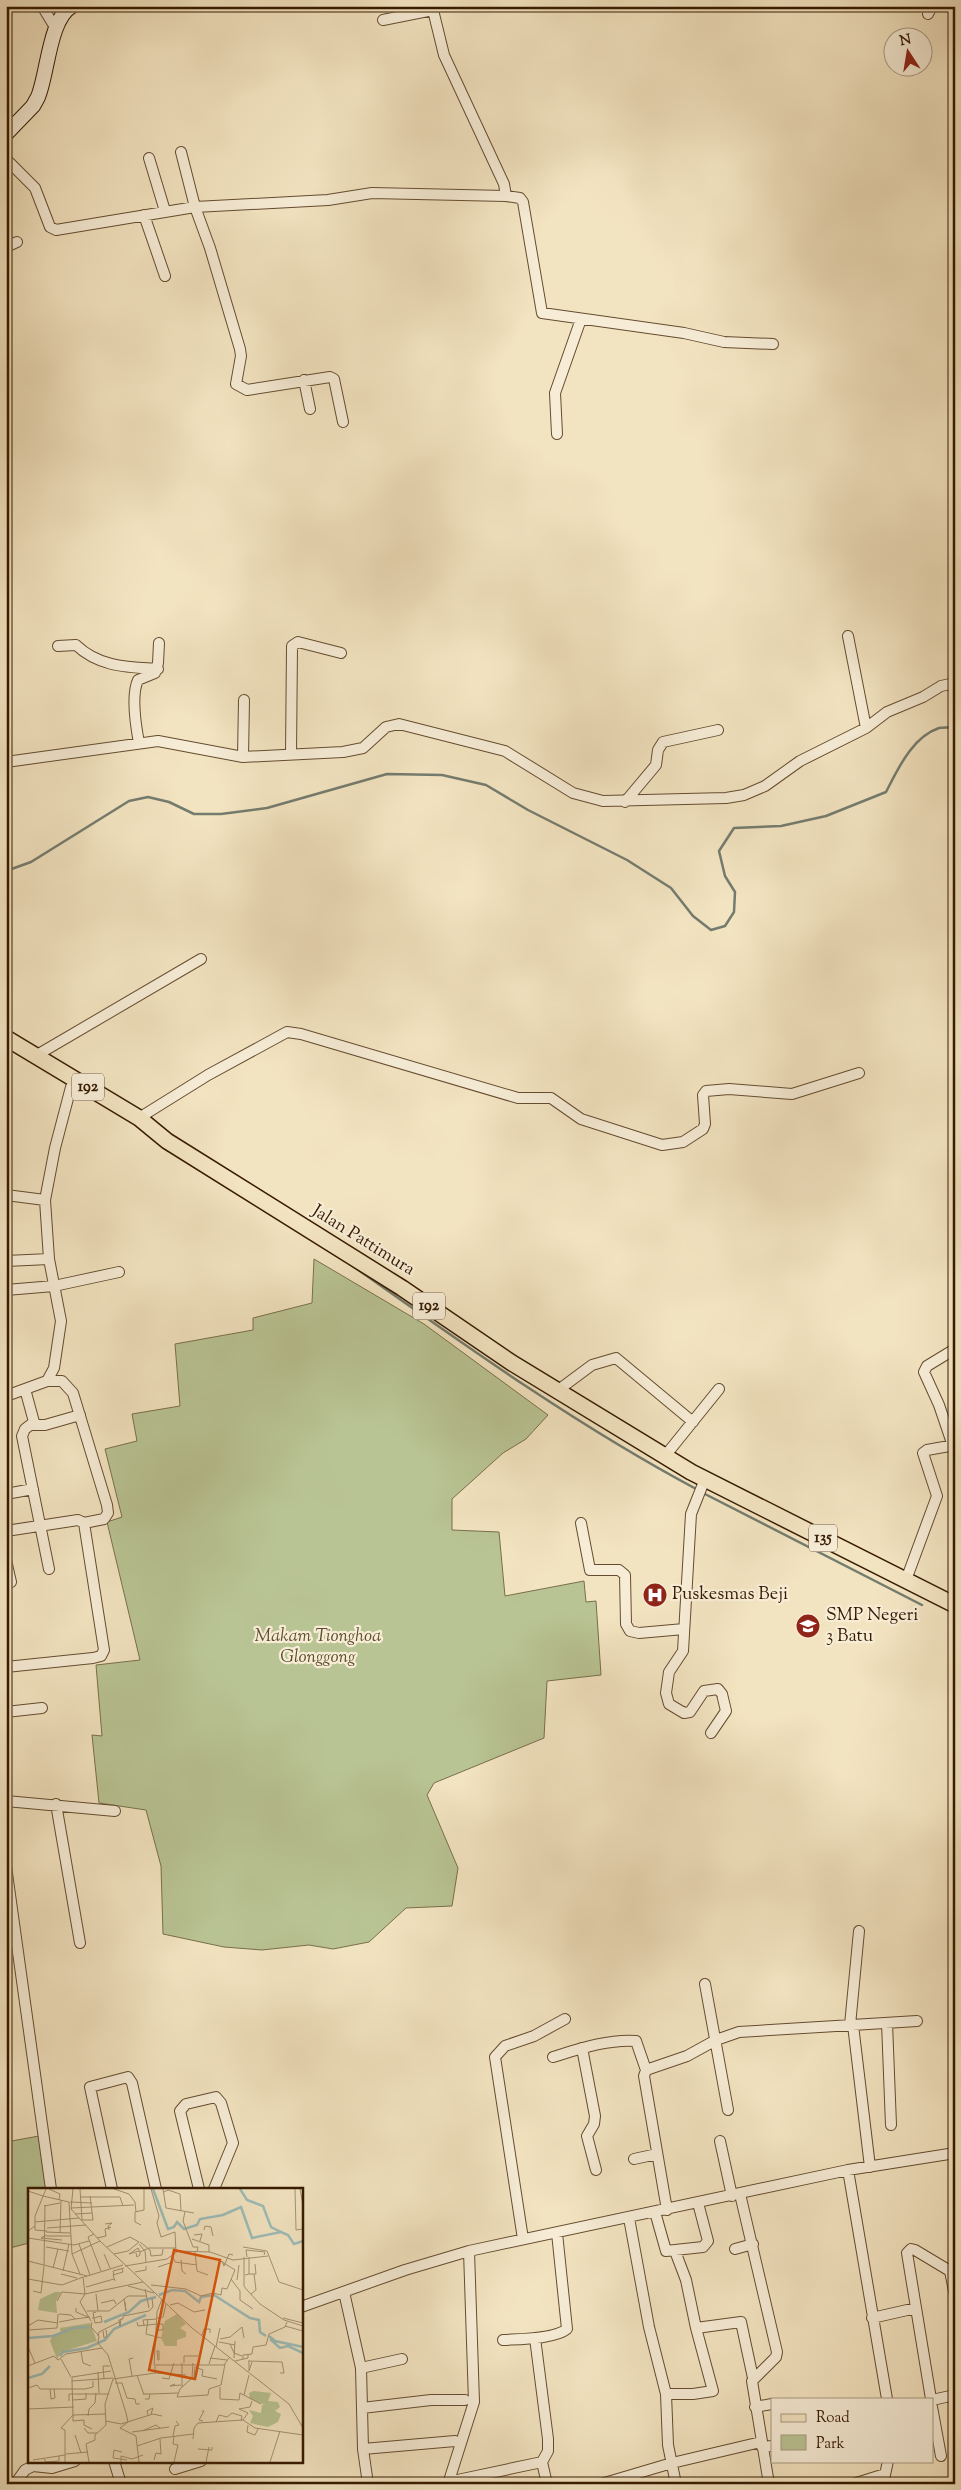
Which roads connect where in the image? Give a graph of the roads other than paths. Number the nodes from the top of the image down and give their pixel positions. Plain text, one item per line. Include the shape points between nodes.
1 (42, 6) edge
2 (72, 6) edge
3 (432, 8) edge
4 (383, 20) dead end
5 (56, 28) junction
6 (6, 134) edge
7 (181, 152) dead end
8 (6, 158) edge
9 (149, 158) dead end
10 (506, 196) junction
11 (195, 207) junction
12 (165, 211) junction
13 (144, 215) junction
14 (17, 242) dead end
15 (6, 247) edge
16 (165, 276) dead end
17 (581, 319) junction
18 (773, 344) dead end
19 (304, 380) junction
20 (310, 409) dead end
21 (343, 422) dead end
22 (557, 434) dead end
23 (848, 636) dead end
24 (158, 643) dead end
25 (58, 646) dead end
26 (341, 653) dead end
27 (158, 669) junction
28 (955, 683) edge
29 (244, 700) dead end
30 (866, 728) junction
31 (718, 730) dead end
32 (140, 743) junction
33 (290, 755) junction
34 (243, 757) junction
35 (6, 762) edge
36 (625, 802) junction
37 (201, 958) dead end
38 (6, 1038) edge
39 (6, 1048) edge
40 (37, 1056) junction
41 (859, 1073) dead end
42 (71, 1087) junction
43 (139, 1118) junction
44 (166, 1141) junction
45 (6, 1195) edge
46 (45, 1200) junction
47 (48, 1259) junction
48 (6, 1261) edge
49 (120, 1272) dead end
50 (54, 1286) junction
51 (6, 1290) edge
52 (955, 1349) edge
53 (47, 1382) junction
54 (25, 1389) junction
55 (719, 1389) dead end
56 (557, 1391) junction
57 (6, 1396) edge
58 (80, 1415) junction
59 (692, 1422) junction
60 (32, 1424) junction
61 (954, 1445) edge
62 (665, 1456) junction
63 (691, 1472) joint
64 (702, 1487) junction
65 (33, 1489) junction
66 (6, 1494) edge
67 (84, 1523) junction
68 (581, 1523) dead end
69 (41, 1526) junction
70 (6, 1531) edge
71 (6, 1560) edge
72 (48, 1569) dead end
73 (906, 1580) junction
74 (11, 1582) dead end
75 (955, 1605) edge
76 (684, 1629) junction
77 (6, 1667) edge
78 (42, 1708) dead end
79 (6, 1712) edge
80 (711, 1732) dead end
81 (6, 1801) edge
82 (56, 1804) junction
83 (115, 1811) dead end
84 (6, 1866) edge
85 (859, 1931) dead end
86 (80, 1943) dead end
87 (705, 1984) dead end
88 (565, 2019) dead end
89 (916, 2022) dead end
90 (887, 2023) junction
91 (852, 2025) junction
92 (716, 2040) junction
93 (582, 2048) junction
94 (553, 2057) dead end
95 (646, 2070) junction
96 (728, 2110) dead end
97 (891, 2125) dead end
98 (720, 2141) dead end
99 (955, 2153) edge
100 (657, 2154) junction
101 (634, 2159) dead end
102 (870, 2167) junction
103 (596, 2170) dead end
104 (848, 2170) junction
105 (51, 2188) edge
106 (112, 2188) edge
107 (156, 2188) edge
108 (199, 2188) edge
109 (214, 2188) edge
110 (736, 2194) junction
111 (698, 2203) junction
112 (667, 2210) junction
113 (655, 2212) junction
114 (629, 2218) junction
115 (557, 2233) junction
116 (523, 2239) junction
117 (753, 2244) junction
118 (735, 2249) dead end
119 (675, 2250) junction
120 (469, 2251) junction
121 (952, 2271) edge
122 (344, 2292) junction
123 (955, 2296) edge
124 (302, 2307) edge
125 (916, 2308) junction
126 (872, 2318) junction
127 (696, 2328) junction
128 (535, 2338) junction
129 (503, 2340) dead end
130 (402, 2359) dead end
131 (361, 2368) junction
132 (753, 2378) junction
133 (666, 2394) junction
134 (955, 2395) edge
135 (887, 2398) edge
136 (932, 2398) edge
137 (465, 2400) dead end
138 (934, 2400) edge
139 (771, 2404) edge
140 (755, 2407) junction
141 (362, 2408) junction
142 (934, 2418) edge
143 (455, 2441) dead end
144 (761, 2445) junction
145 (771, 2446) edge
146 (363, 2449) junction
147 (941, 2456) dead end
148 (72, 2462) edge
149 (114, 2462) edge
150 (198, 2462) edge
151 (542, 2462) junction
152 (888, 2462) edge
153 (672, 2463) junction
154 (175, 2469) dead end
155 (884, 2479) edge
156 (448, 2483) edge
157 (15, 2484) edge
158 (121, 2484) edge
159 (368, 2484) edge
160 (547, 2484) edge
161 (601, 2484) edge
162 (676, 2484) edge
163 (769, 2484) edge
164 (853, 2484) edge

1 - 5 street
2 - 5 street via 62,15
3 - 4 street
3 - 10 street via 444,56 504,184
5 - 6 street via 34,106
7 - 11 street
8 - 13 street via 35,188 50,227 56,230
9 - 12 street
10 - 11 street via 372,193 328,200
10 - 17 street via 520,198 523,202 542,313
11 - 12 street
11 - 19 street via 240,349 236,384 247,390
12 - 13 street
13 - 16 street
14 - 15 street
17 - 18 street via 684,333 724,342
17 - 22 street via 555,393
19 - 20 street
19 - 21 street via 322,376 334,378
23 - 30 street
24 - 27 street
25 - 27 street via 76,645 99,662
26 - 33 street via 298,642 292,646
27 - 32 street via 137,682 136,719
28 - 30 street via 898,706
29 - 34 street
30 - 36 street via 800,761 765,786 744,795
31 - 36 street via 663,742 656,765
32 - 34 street via 174,743
32 - 35 street
33 - 34 street
33 - 36 street via 362,748 386,727 399,724 497,748 573,793 603,801
37 - 40 street
38 - 40 main road, Jalan Pattimura / 192
39 - 42 main road, Jalan Pattimura / 192
40 - 43 main road, Jalan Pattimura / 192
41 - 43 street via 792,1094 729,1089 706,1091 703,1096 703,1129 683,1142 662,1145 581,1119 551,1098 518,1098 287,1032
42 - 44 main road, Jalan Pattimura / 192 via 157,1139
42 - 46 street
43 - 44 main road, Jalan Pattimura / 192
44 - 56 main road, Jalan Pattimura / 192 via 402,1288
45 - 46 street
46 - 47 street
47 - 48 street
47 - 50 street
49 - 50 street
50 - 51 street
50 - 53 street via 61,1321 54,1368
52 - 61 street via 927,1366 924,1372
53 - 54 street
53 - 58 street via 62,1381 69,1387
54 - 57 street
54 - 60 street via 34,1418
55 - 59 street
56 - 59 street via 592,1365 616,1358
56 - 62 main road, Jalan Pattimura / 192
58 - 60 street via 45,1425
58 - 67 street via 108,1513 104,1519
59 - 62 street
60 - 65 street via 22,1436
61 - 73 street via 923,1453 937,1496
62 - 63 main road, Jalan Pattimura / 192
63 - 64 main road, 135
64 - 73 main road, 135
64 - 76 street via 694,1502 689,1526
65 - 66 street
65 - 69 street
67 - 69 street via 78,1520
67 - 77 street via 103,1653 93,1658
68 - 76 street via 590,1570 619,1570 625,1575 626,1624 630,1631
69 - 70 street
69 - 72 street
71 - 74 street
73 - 75 main road, 135
76 - 80 street via 684,1651 669,1672 667,1700 681,1713 687,1713 704,1691 718,1689 726,1711
78 - 79 street
81 - 82 street
82 - 83 street
82 - 86 street
84 - 105 street
85 - 91 street
87 - 92 street
88 - 116 street via 534,2036 504,2046 495,2057
89 - 90 street
90 - 91 street
90 - 97 street
91 - 92 street via 739,2032
91 - 102 street
92 - 95 street via 687,2056
92 - 96 street
93 - 94 street
93 - 95 street via 636,2041
93 - 103 street via 595,2116 587,2136
95 - 100 street via 644,2076
98 - 110 street
99 - 102 street
100 - 101 street
100 - 112 street
102 - 104 street
104 - 110 street
104 - 126 street
106 - 107 street via 90,2087 128,2078 132,2082
108 - 109 street via 180,2111 186,2104 216,2097 221,2103 233,2143
110 - 111 street
110 - 117 street
111 - 112 street
111 - 119 street via 707,2243 703,2247
112 - 113 street
113 - 114 street
113 - 119 street via 666,2250
114 - 115 street
114 - 133 street via 649,2327
115 - 116 street
115 - 128 street via 567,2329
116 - 120 street
117 - 118 street
117 - 132 street via 777,2352 776,2357
119 - 127 street via 686,2280
120 - 122 street
120 - 156 street via 474,2402
121 - 123 street
121 - 125 street via 909,2250
122 - 124 street
122 - 131 street
125 - 126 street
125 - 136 street
126 - 135 street
127 - 132 street via 741,2322
127 - 133 street via 713,2391
128 - 129 street
128 - 151 street via 548,2439 548,2451
130 - 131 street
131 - 141 street
132 - 140 street
133 - 153 street
134 - 138 street
137 - 141 street via 431,2400
139 - 140 street
140 - 144 street
141 - 146 street
142 - 147 street
143 - 146 street
144 - 145 street
144 - 153 street
144 - 163 street
146 - 159 street
148 - 157 street via 52,2468 33,2466 25,2470
149 - 158 street
150 - 154 street
151 - 156 street
151 - 160 street
152 - 155 street
153 - 161 street
153 - 162 street
155 - 164 street

